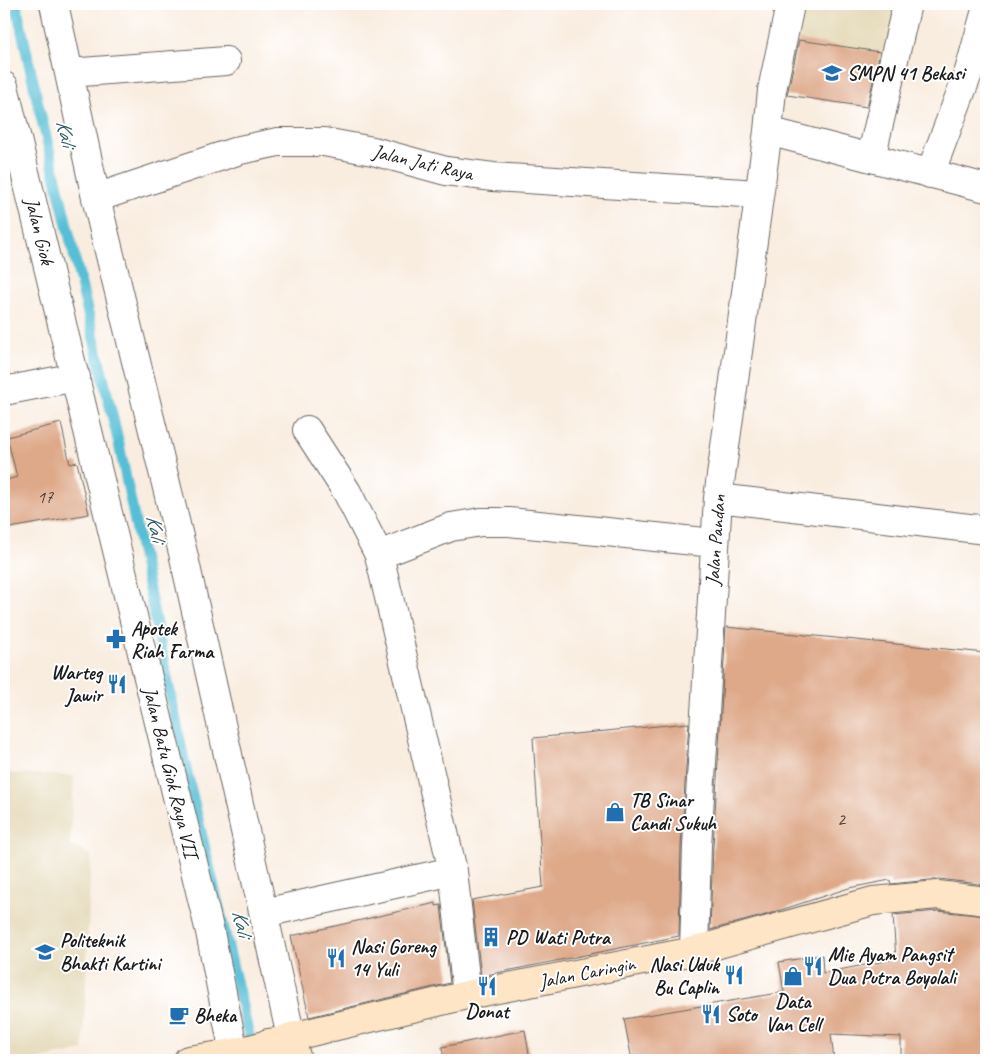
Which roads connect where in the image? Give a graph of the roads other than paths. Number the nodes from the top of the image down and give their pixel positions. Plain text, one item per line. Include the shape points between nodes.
1 (54, 4) edge
2 (907, 4) edge
3 (789, 10) dead end
4 (986, 10) edge
5 (226, 61) dead end
6 (69, 73) junction
7 (4, 86) edge
8 (768, 131) junction
9 (871, 158) junction
10 (930, 174) junction
11 (986, 188) edge
12 (759, 194) junction
13 (96, 198) junction
14 (76, 377) junction
15 (4, 391) edge
16 (307, 430) dead end
17 (718, 498) junction
18 (986, 530) edge
19 (714, 543) junction
20 (379, 555) junction
21 (453, 871) junction
22 (986, 901) edge
23 (264, 913) junction
24 (694, 951) junction
25 (467, 995) junction
26 (290, 1046) edge
27 (239, 1051) junction
28 (188, 1060) edge

1 - 6 street
2 - 9 street
3 - 8 street, Jalan Pandan via 772,90
4 - 10 street via 969,71
5 - 6 street
6 - 13 street
7 - 14 street, Jalan Giok
8 - 9 street
8 - 12 street, Jalan Pandan
9 - 10 street
10 - 11 street
12 - 13 street, Jalan Jati Raya via 493,177 446,171 373,150 324,142 278,142 240,150
12 - 17 street, Jalan Pandan
13 - 23 street via 183,553
14 - 15 street
14 - 27 street, Jalan Batu Giok Raya VII
16 - 20 street via 347,492
17 - 18 street
17 - 19 street, Jalan Pandan
19 - 20 street via 482,522 451,527
19 - 24 street, Jalan Pandan
20 - 21 street
21 - 23 street
21 - 25 street
22 - 24 main road, Jalan Caringin via 938,895 872,901
23 - 26 street
24 - 25 main road, Jalan Caringin
25 - 26 main road, Jalan Caringin
26 - 27 main road, Jalan Caringin via 268,1042
27 - 28 main road, Jalan Caringin

